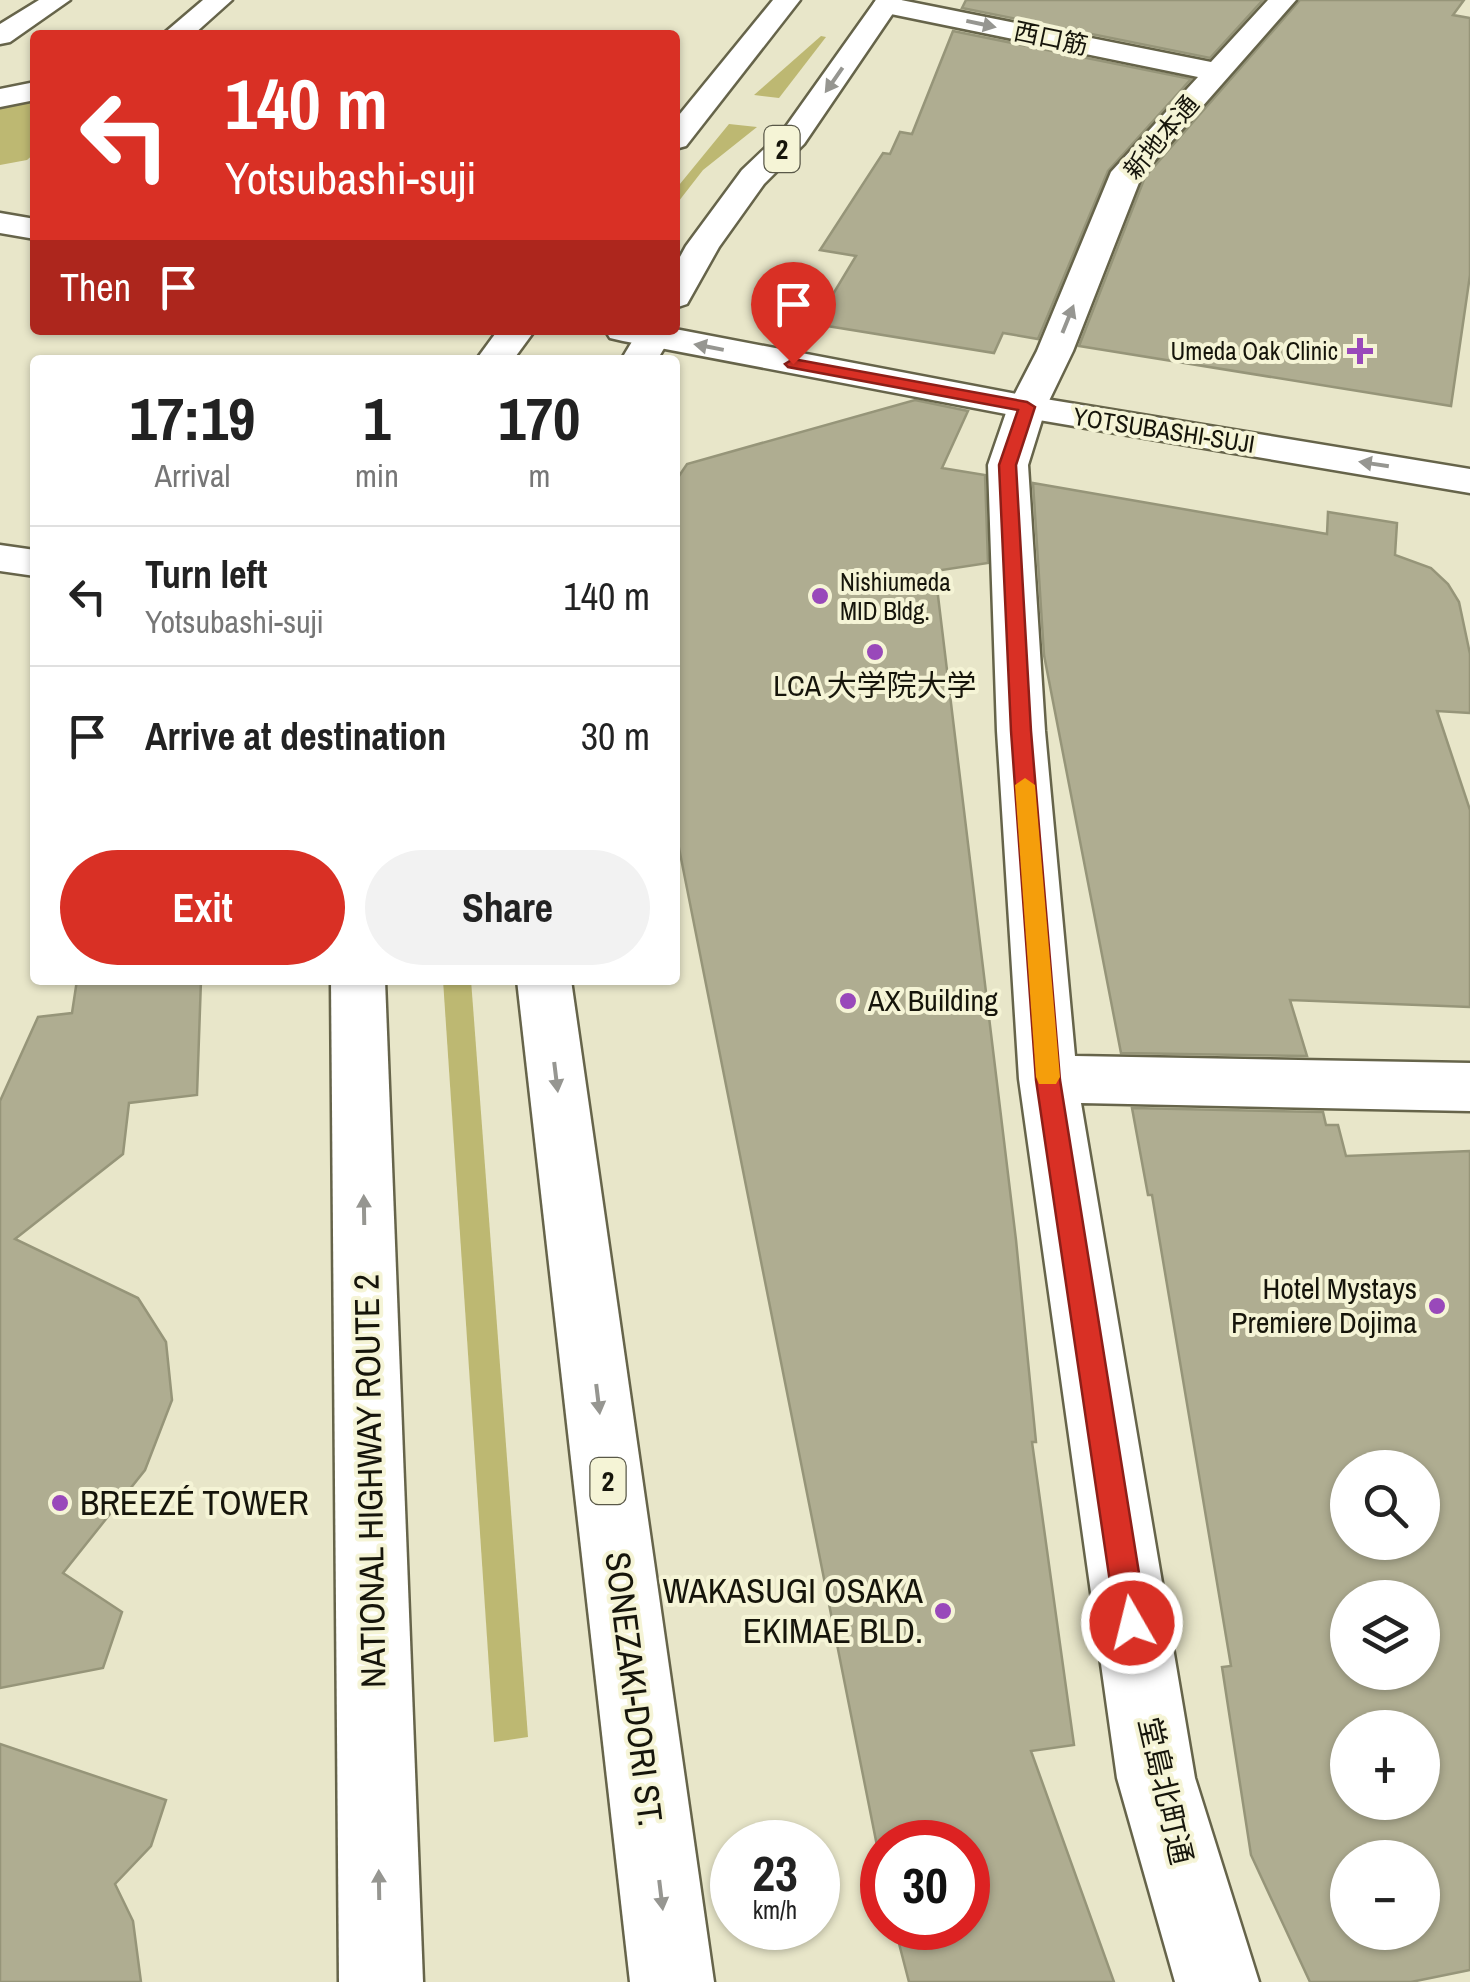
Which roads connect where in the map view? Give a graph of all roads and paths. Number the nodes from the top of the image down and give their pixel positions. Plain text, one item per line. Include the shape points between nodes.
1 (57, 0) edge
2 (219, 0) edge
3 (788, 0) edge
4 (1283, 0) edge
5 (888, 3) edge
6 (182, 30) edge
7 (0, 36) edge
8 (1217, 72) junction
9 (30, 92) edge
10 (0, 98) edge
11 (680, 134) edge
12 (0, 223) edge
13 (30, 228) edge
14 (680, 288) edge
15 (514, 335) edge
16 (643, 339) edge
17 (498, 355) edge
18 (1027, 407) junction
19 (1470, 480) edge
20 (0, 558) edge
21 (30, 562) edge
22 (358, 985) edge
23 (545, 985) edge
24 (1048, 1080) junction
25 (1470, 1086) edge
26 (381, 1982) edge
27 (672, 1982) edge
28 (1217, 1982) edge

1 - 7 main road
2 - 6 main road
3 - 11 main road
4 - 8 main road, 新地本通
5 -> 8 main road, 西口筋
5 -> 14 main road, 2 via 793,138 753,178 703,246
18 -> 8 main road, 新地本通 via 1127,172
9 - 10 main road
12 - 13 main road
15 - 17 main road
18 -> 16 main road, YOTSUBASHI-SUJI
19 -> 18 main road, YOTSUBASHI-SUJI
18 - 24 main road, 堂島北町通 via 1008,465
20 - 21 main road
26 -> 22 main road, NATIONAL HIGHWAY ROUTE 2
23 -> 27 main road, SONEZAKI-DORI ST. / 2
24 - 25 main road
24 - 28 main road, 堂島北町通 via 1156,1778

